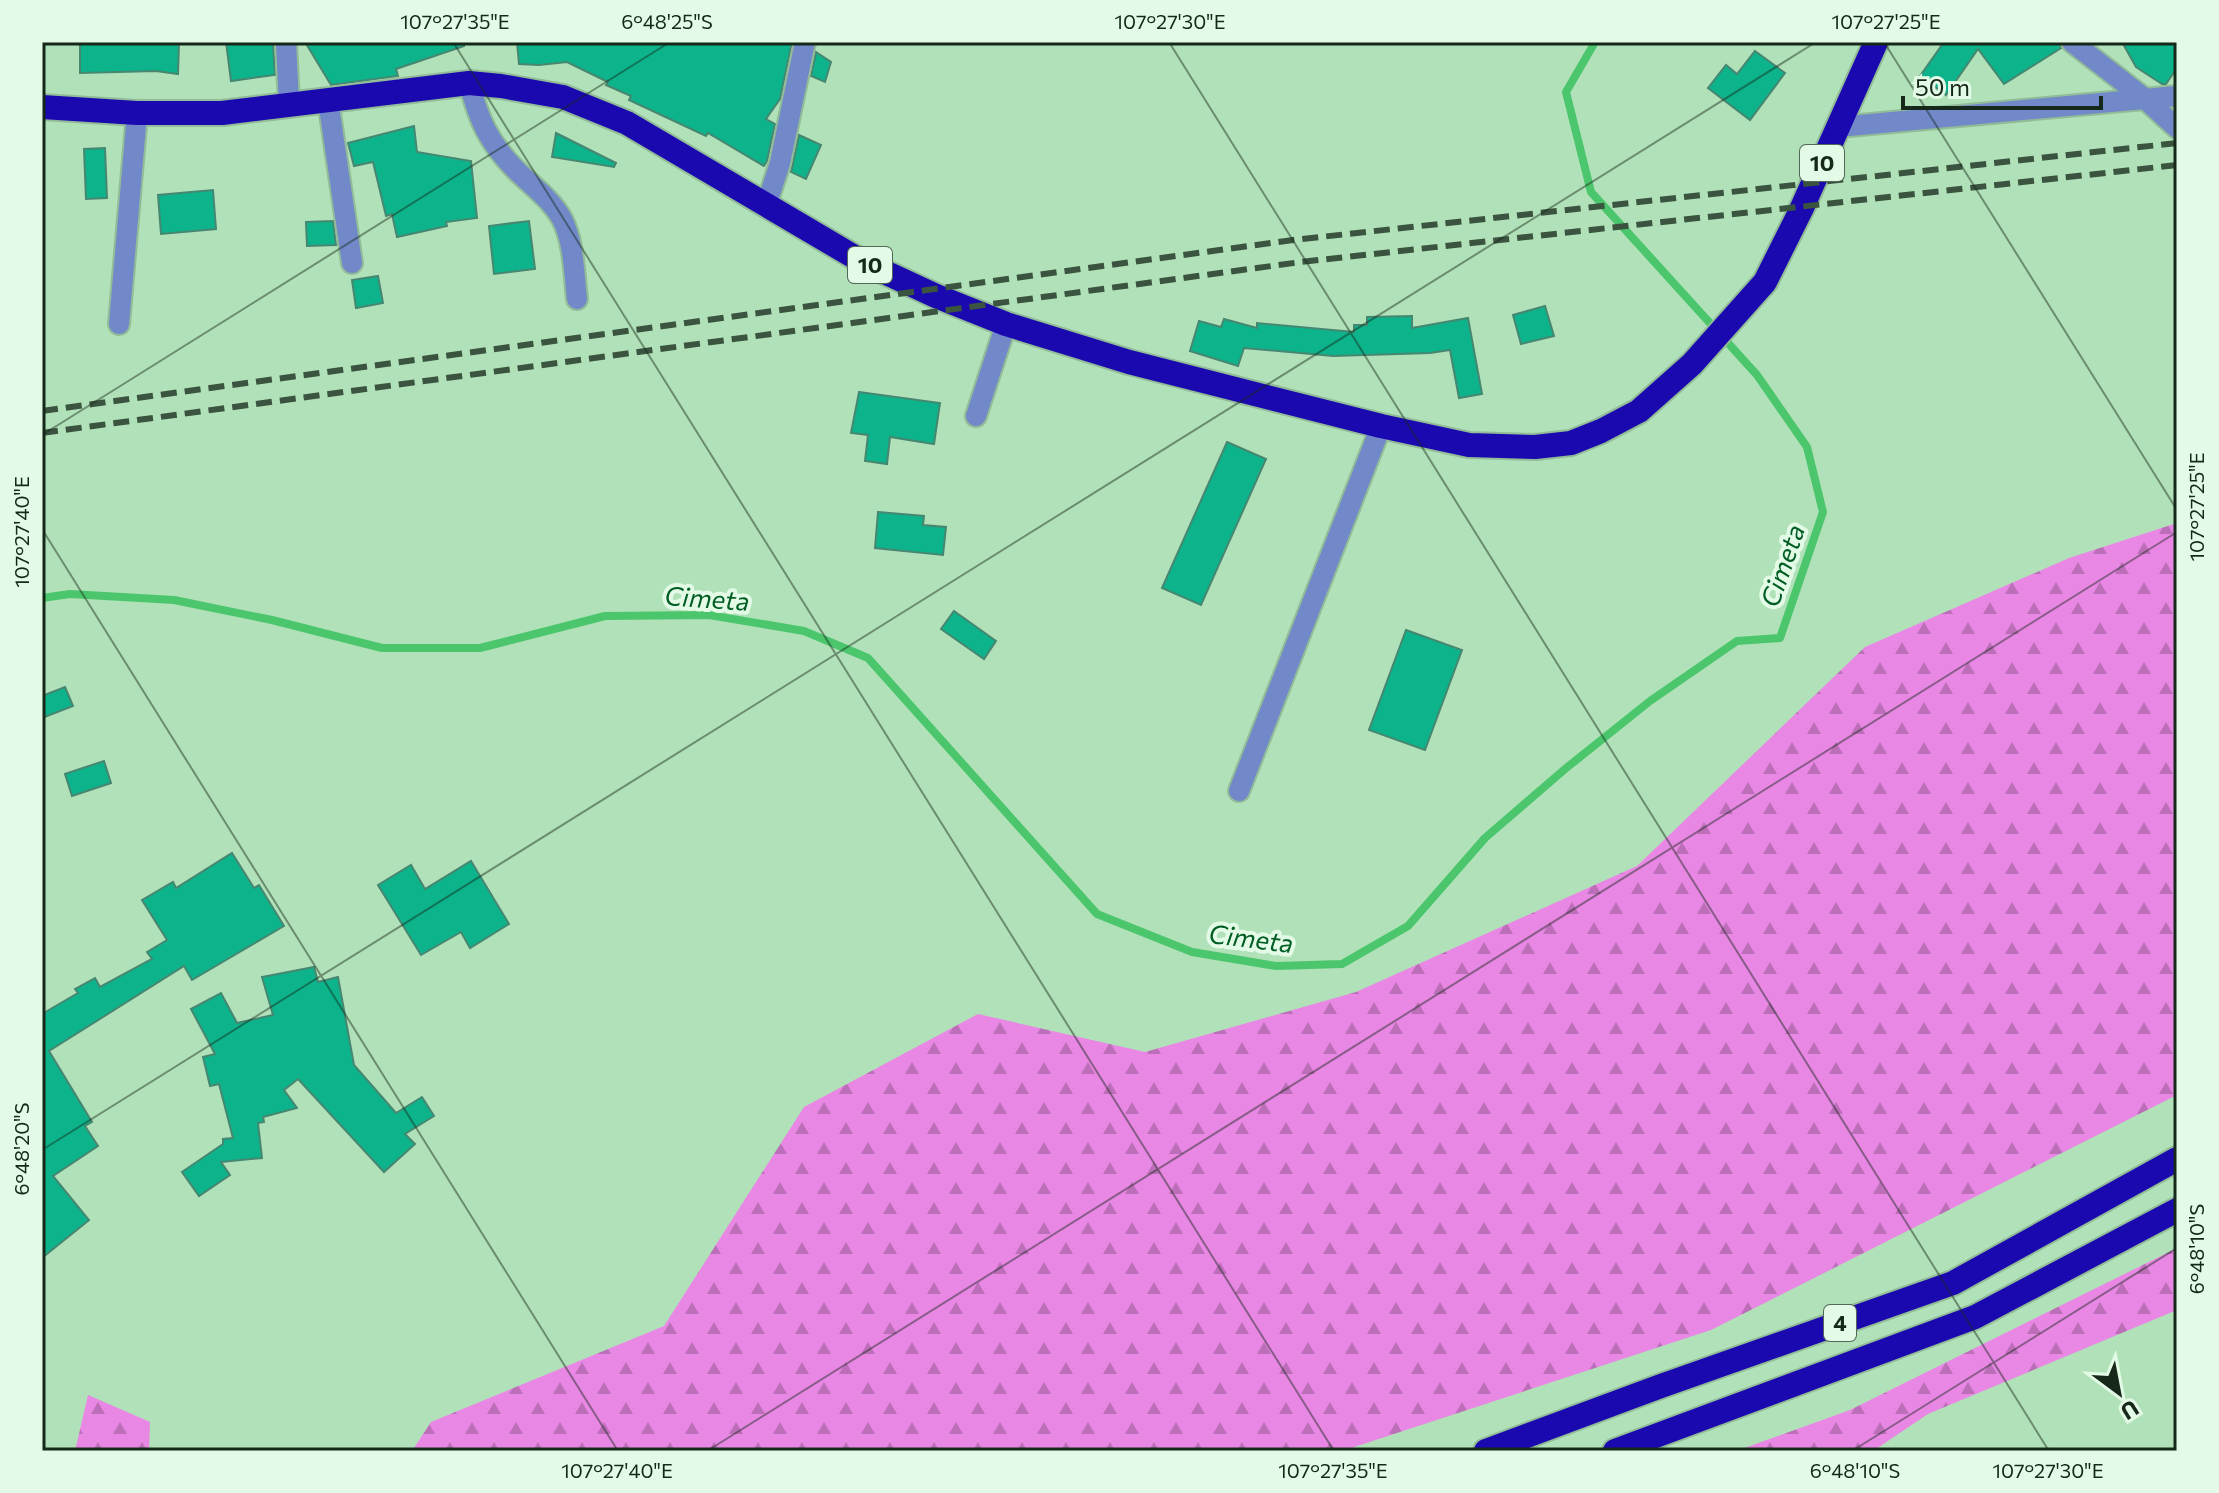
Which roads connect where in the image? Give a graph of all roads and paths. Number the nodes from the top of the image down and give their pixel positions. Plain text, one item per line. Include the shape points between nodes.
1 (286, 42) edge
2 (805, 42) edge
3 (1876, 42) edge
4 (2072, 42) edge
5 (469, 83) junction
6 (2177, 96) edge
7 (2144, 98) junction
8 (328, 100) junction
9 (289, 104) junction
10 (42, 107) edge
11 (137, 113) junction
12 (1838, 127) junction
13 (2177, 128) edge
14 (766, 206) junction
15 (352, 263) dead end
16 (577, 299) dead end
17 (119, 324) dead end
18 (1006, 324) junction
19 (976, 416) dead end
20 (1381, 426) junction
21 (1239, 791) dead end
22 (2177, 1159) edge
23 (2177, 1210) edge
24 (1486, 1451) edge
25 (1615, 1451) edge

1 - 9 street
2 - 14 street
3 - 12 highway, 10
4 - 7 street
5 - 8 highway, 10
5 - 14 highway, 10 via 563,97 614,118
5 - 16 street via 489,138 562,218
6 - 7 street
7 - 12 street
7 - 13 street
8 - 9 highway, 10
8 - 15 street
9 - 11 highway, 10 via 222,113
10 - 11 highway, 10
11 - 17 street
12 - 20 highway, 10 via 1765,282 1692,364 1639,411 1571,443 1535,447 1469,445
14 - 18 highway, 10 via 863,262
18 - 19 street
18 - 20 highway, 10 via 1129,362
20 - 21 street
22 - 24 highway, 4 via 1953,1283
23 - 25 highway, 4 via 1975,1317

